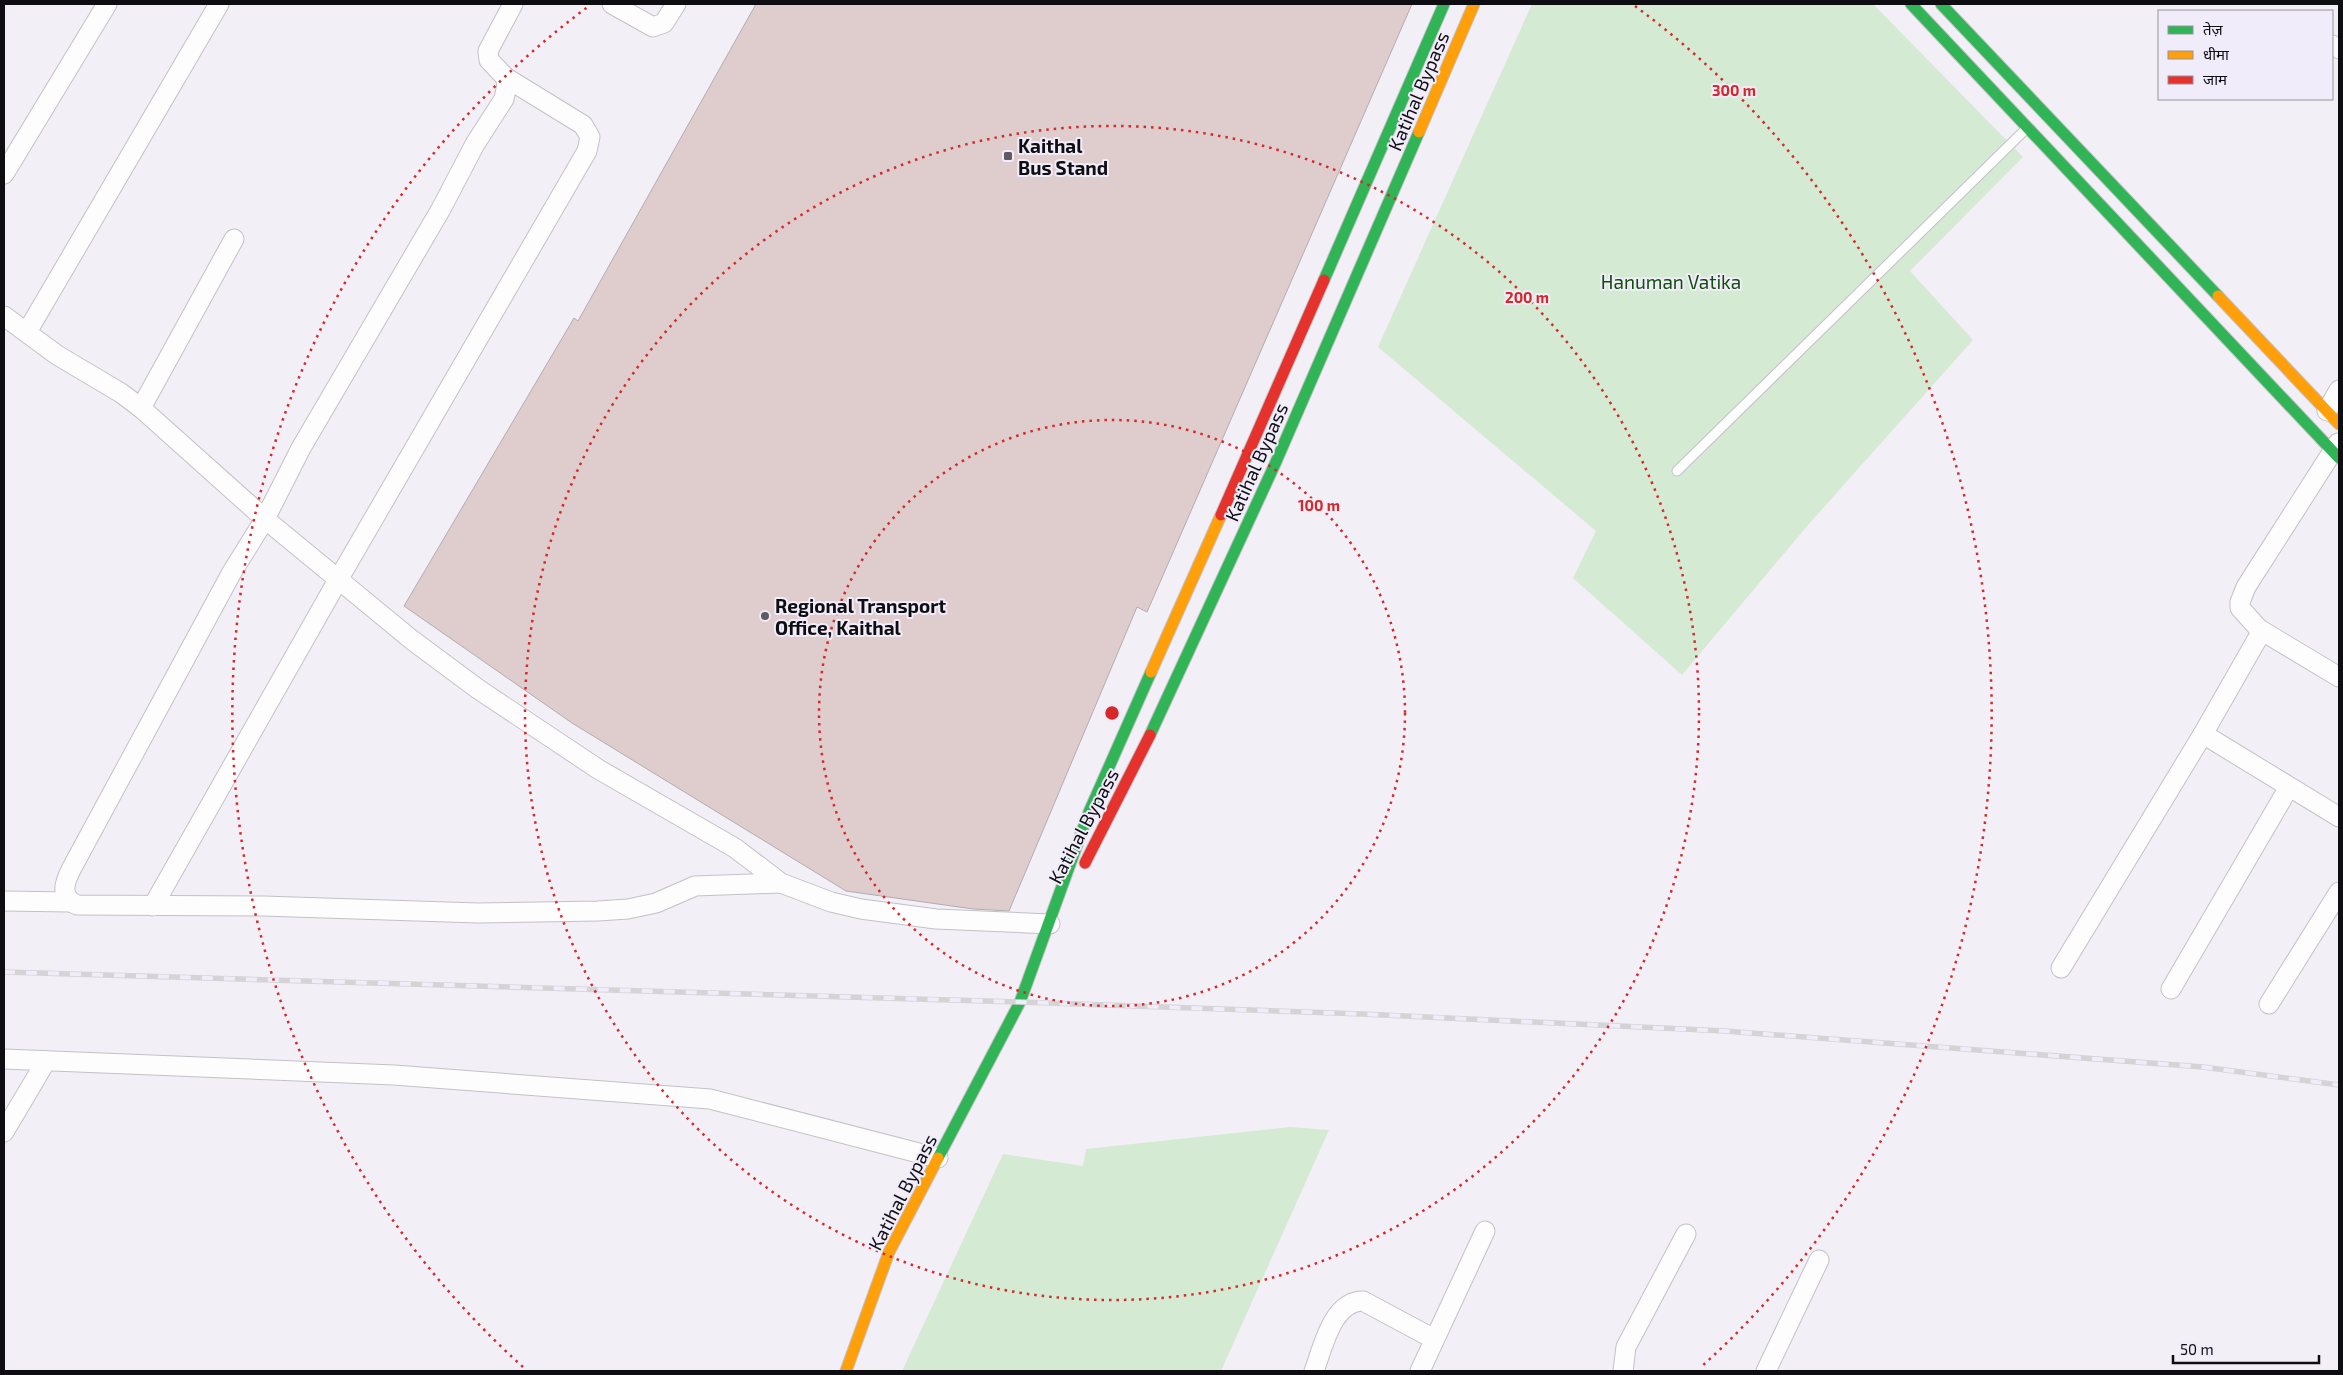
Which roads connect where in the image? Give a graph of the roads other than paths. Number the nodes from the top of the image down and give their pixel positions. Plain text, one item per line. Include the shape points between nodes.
1 (107, 4) edge
2 (219, 4) edge
3 (513, 4) edge
4 (612, 4) edge
5 (676, 4) edge
6 (1444, 4) edge
7 (1474, 4) edge
8 (1911, 4) edge
9 (1941, 4) edge
10 (505, 77) junction
11 (2027, 128) junction
12 (4, 174) edge
13 (234, 240) dead end
14 (4, 316) edge
15 (26, 332) junction
16 (2339, 390) edge
17 (140, 408) junction
18 (2333, 417) edge
19 (2337, 451) edge
20 (1677, 471) dead end
21 (264, 519) junction
22 (338, 580) junction
23 (2259, 629) junction
24 (2339, 677) edge
25 (2203, 734) junction
26 (2289, 787) junction
27 (2339, 818) edge
28 (781, 883) junction
29 (2339, 892) edge
30 (4, 901) edge
31 (70, 902) junction
32 (153, 906) junction
33 (1050, 924) junction
34 (2061, 968) dead end
35 (2171, 989) dead end
36 (2269, 1004) dead end
37 (4, 1059) edge
38 (46, 1061) junction
39 (4, 1132) edge
40 (938, 1158) junction
41 (1485, 1231) dead end
42 (1686, 1234) dead end
43 (1819, 1260) dead end
44 (1434, 1339) junction
45 (846, 1371) edge
46 (1314, 1371) edge
47 (1420, 1371) edge
48 (1624, 1371) edge
49 (1766, 1371) edge

1 - 12 street
2 - 15 street
3 - 10 street via 488,51 489,60
4 - 5 street via 653,27 664,23
6 - 33 main road, Katihal Bypass via 1089,812
7 - 33 main road, Katihal Bypass via 1223,578 1108,823
8 - 11 main road
9 - 18 main road
10 - 21 street via 508,84 504,99 301,448
10 - 22 street via 576,120 587,131 590,144
11 - 19 main road
11 - 20 lane
13 - 17 street
14 - 15 street
15 - 17 street via 57,356
16 - 18 street
17 - 21 street
19 - 23 street via 2246,587 2240,608
21 - 22 street
21 - 31 street via 232,572 65,884 64,891
22 - 28 street via 478,689 598,769 736,848
22 - 32 street
23 - 24 street
23 - 25 street via 2259,636
25 - 26 street
25 - 34 street
26 - 27 street
26 - 35 street
28 - 32 street via 695,886 650,904 598,911 478,913 282,906
28 - 33 street via 831,902 861,909 936,919
29 - 36 street
30 - 31 street
31 - 32 street via 77,906
33 - 40 main road, Katihal Bypass via 1020,1002
37 - 38 street
38 - 39 street
38 - 40 street via 394,1075 710,1099
40 - 45 main road, Katihal Bypass via 889,1252
41 - 44 street
42 - 48 street via 1626,1347
43 - 49 street
44 - 46 street via 1362,1301 1352,1301 1335,1318
44 - 47 street

